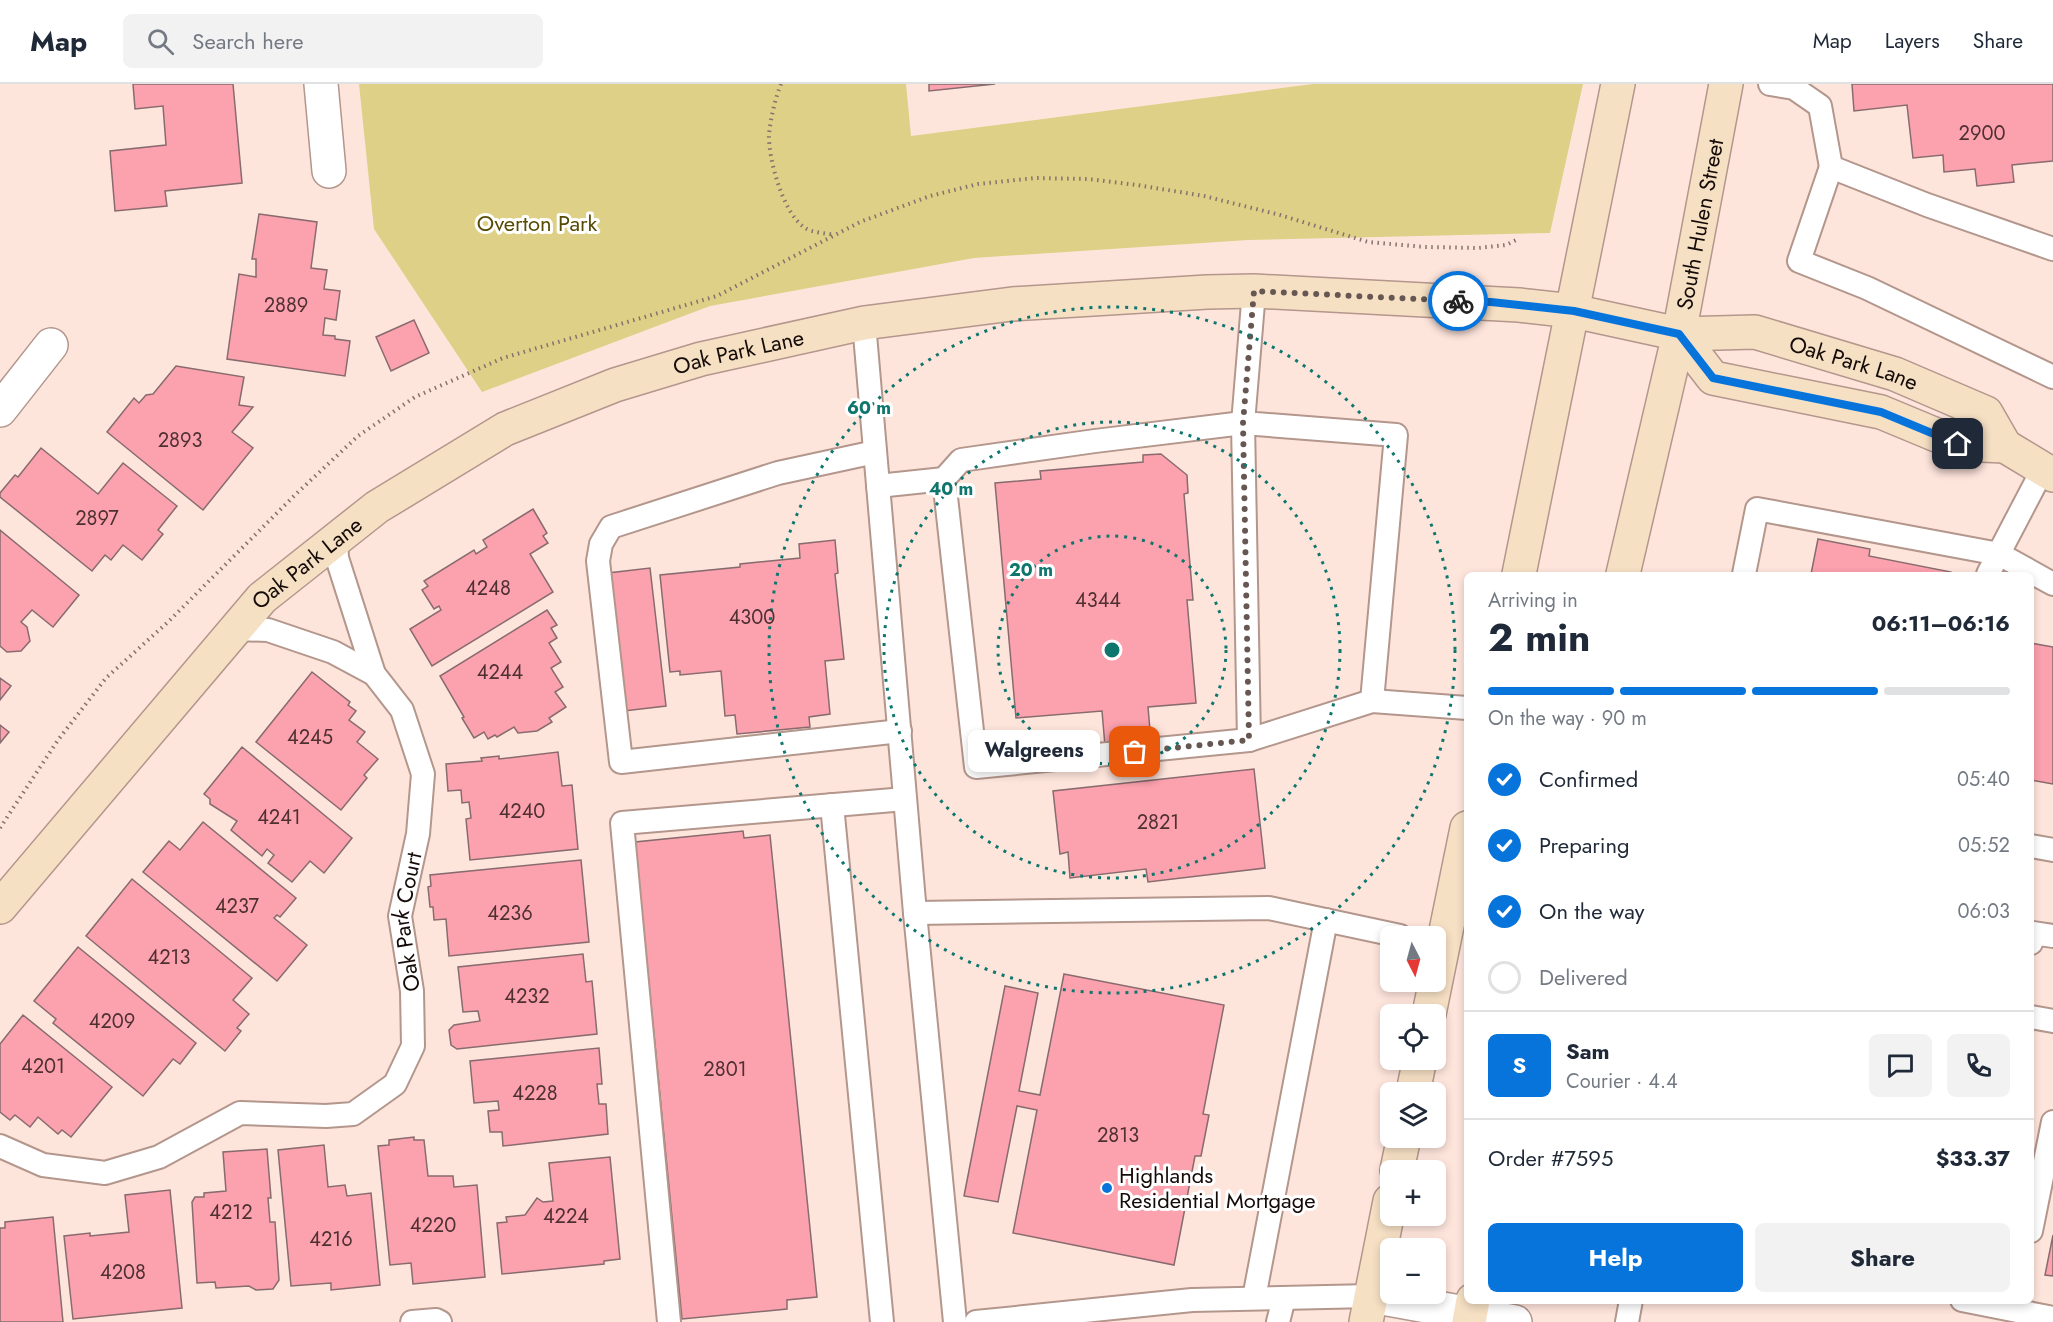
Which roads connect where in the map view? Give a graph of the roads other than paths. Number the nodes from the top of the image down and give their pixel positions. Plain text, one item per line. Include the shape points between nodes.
1 (321, 84) edge
2 (1618, 84) edge
3 (1726, 84) edge
4 (1770, 84) edge
5 (1831, 167) junction
6 (329, 171) dead end
7 (2053, 249) edge
8 (1254, 291) junction
9 (1574, 311) junction
10 (864, 324) junction
11 (1679, 334) junction
12 (51, 345) dead end
13 (2053, 377) edge
14 (0, 410) edge
15 (1243, 423) junction
16 (2005, 446) junction
17 (875, 452) junction
18 (2048, 472) edge
19 (944, 479) junction
20 (878, 486) junction
21 (336, 540) junction
22 (1999, 554) junction
23 (1519, 572) edge
24 (1623, 572) edge
25 (1744, 572) edge
26 (1989, 572) edge
27 (2031, 572) edge
28 (2034, 573) edge
29 (2053, 584) edge
30 (236, 629) junction
31 (374, 674) junction
32 (1371, 701) junction
33 (1464, 708) edge
34 (900, 731) junction
35 (1249, 740) junction
36 (905, 800) junction
37 (832, 805) junction
38 (1464, 840) edge
39 (2034, 847) edge
40 (2053, 850) edge
41 (0, 907) edge
42 (915, 913) junction
43 (1326, 920) junction
44 (1443, 926) edge
45 (1380, 932) edge
46 (2034, 933) edge
47 (2053, 936) edge
48 (2034, 1018) edge
49 (2053, 1021) edge
50 (2053, 1122) edge
51 (1, 1146) edge
52 (2034, 1217) edge
53 (1385, 1226) edge
54 (1254, 1298) junction
55 (1284, 1298) junction
56 (1630, 1304) edge
57 (1998, 1304) edge
58 (2016, 1306) edge
59 (1369, 1309) edge
60 (1471, 1312) edge
61 (2053, 1318) edge
62 (412, 1322) edge
63 (440, 1322) edge
64 (669, 1322) edge
65 (882, 1322) edge
66 (955, 1322) edge
67 (976, 1322) edge
68 (1278, 1322) edge
69 (1515, 1322) edge
70 (1627, 1322) edge

1 - 6 street
2 - 9 street
3 - 11 street, South Hulen Street
4 - 5 lane via 1794,88 1820,106
5 - 7 lane
5 - 13 lane via 1799,261 1867,288
8 - 9 street, Oak Park Lane via 1491,302
8 - 10 street, Oak Park Lane via 1011,304
8 - 15 lane
9 - 11 street, Oak Park Lane
9 - 23 street
10 - 17 lane
10 - 21 street, Oak Park Lane via 701,358 615,385 504,429 376,507
11 - 16 street, Oak Park Lane via 1713,378 1881,412 1958,444
11 - 16 street, Oak Park Lane via 1755,332 1894,374 1986,413
11 - 24 street, South Hulen Street
12 - 14 street
15 - 19 lane via 961,460
15 - 32 lane via 1396,435
15 - 35 lane
16 - 18 street, Oak Park Lane
17 - 20 lane
17 - 34 lane via 778,473 611,527 601,544 598,561 621,762
18 - 22 lane
19 - 20 lane
19 - 35 lane via 976,767
20 - 34 lane
21 - 30 street, Oak Park Lane via 262,598
21 - 31 lane, Oak Park Court via 337,558
22 - 25 lane via 1757,509
22 - 26 lane
22 - 27 lane
28 - 29 lane
30 - 31 lane, Oak Park Court via 268,630 333,652
30 - 41 street, Oak Park Lane
31 - 51 lane, Oak Park Court via 402,710 423,774 418,834 400,916 412,992 413,1046 395,1084 352,1114 240,1113 159,1157 105,1173 43,1165
32 - 33 lane
32 - 35 lane
34 - 36 lane
36 - 37 lane
36 - 42 lane
37 - 64 lane via 622,823
37 - 65 lane
38 - 44 street
39 - 40 lane
42 - 43 lane via 1269,908
42 - 66 lane
43 - 45 lane
43 - 54 lane
46 - 47 lane
48 - 49 lane
50 - 52 lane
53 - 59 street
54 - 55 lane
54 - 67 lane via 1192,1300
55 - 59 lane
55 - 68 lane
56 - 70 lane
57 - 58 lane
58 - 61 lane
59 - 60 street
60 - 69 street
62 - 63 lane

